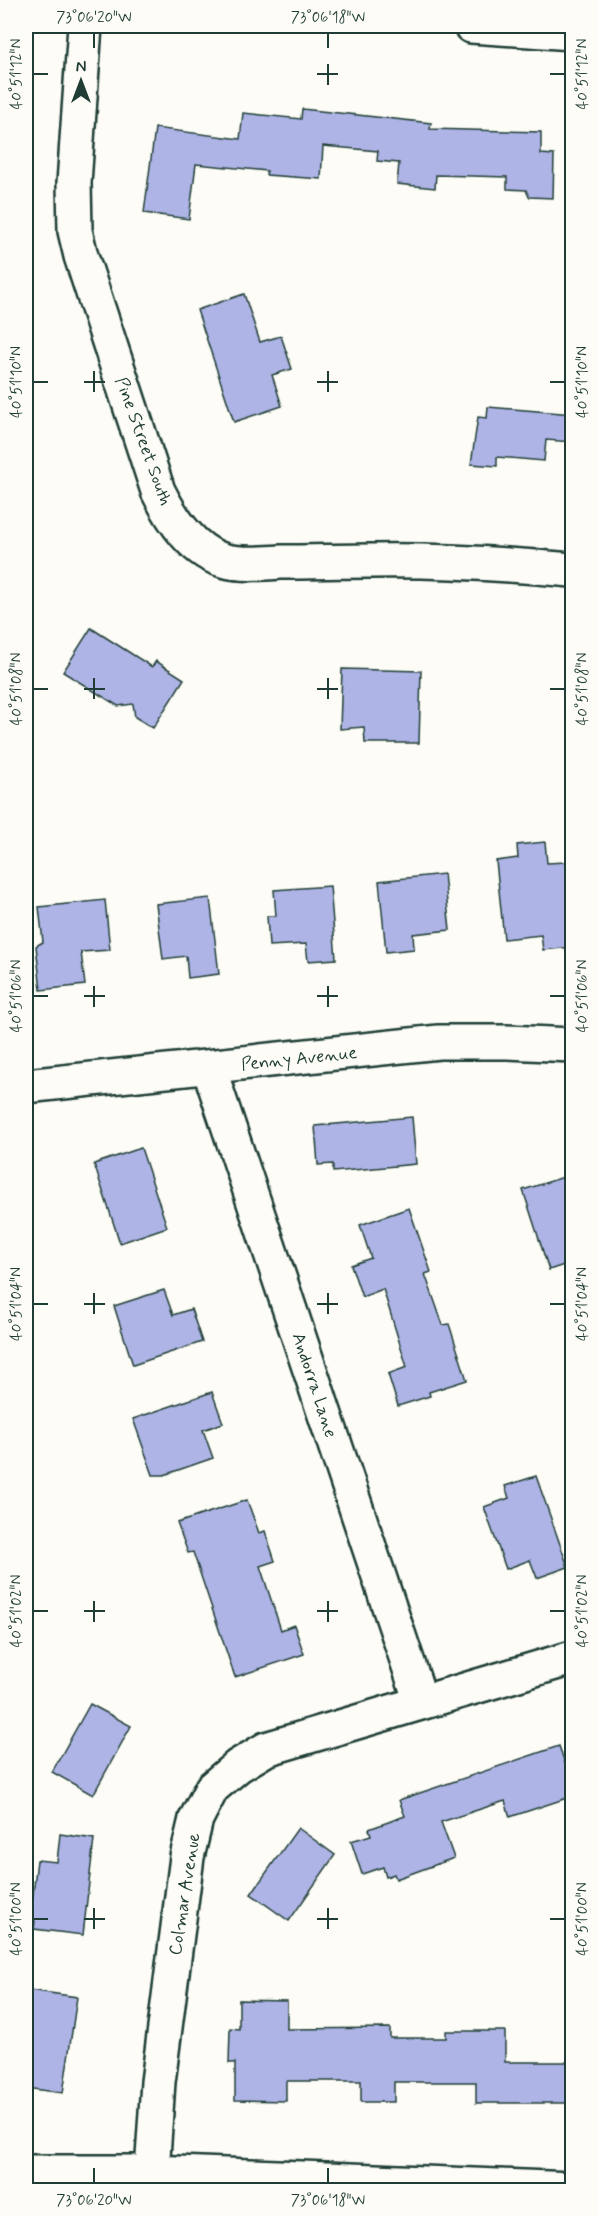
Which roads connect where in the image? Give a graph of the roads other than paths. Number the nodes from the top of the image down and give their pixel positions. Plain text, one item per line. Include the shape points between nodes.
1 (85, 26) edge
2 (471, 26) edge
3 (573, 33) edge
4 (573, 570) edge
5 (573, 1045) edge
6 (209, 1068) junction
7 (26, 1086) edge
8 (573, 1658) edge
9 (420, 1702) junction
10 (26, 2172) edge
11 (152, 2172) junction
12 (573, 2189) edge

1 - 4 street, Pine Street South via 74,183 75,231 158,491 184,531 200,548 226,561 405,560
2 - 3 street
5 - 6 street, Penny Avenue via 439,1042
6 - 7 street, Penny Avenue
6 - 9 street, Andorra Lane
8 - 9 street, Colmar Avenue
9 - 11 street, Colmar Avenue via 266,1749 212,1788 196,1819 186,1857 158,2082
10 - 11 street
11 - 12 street

